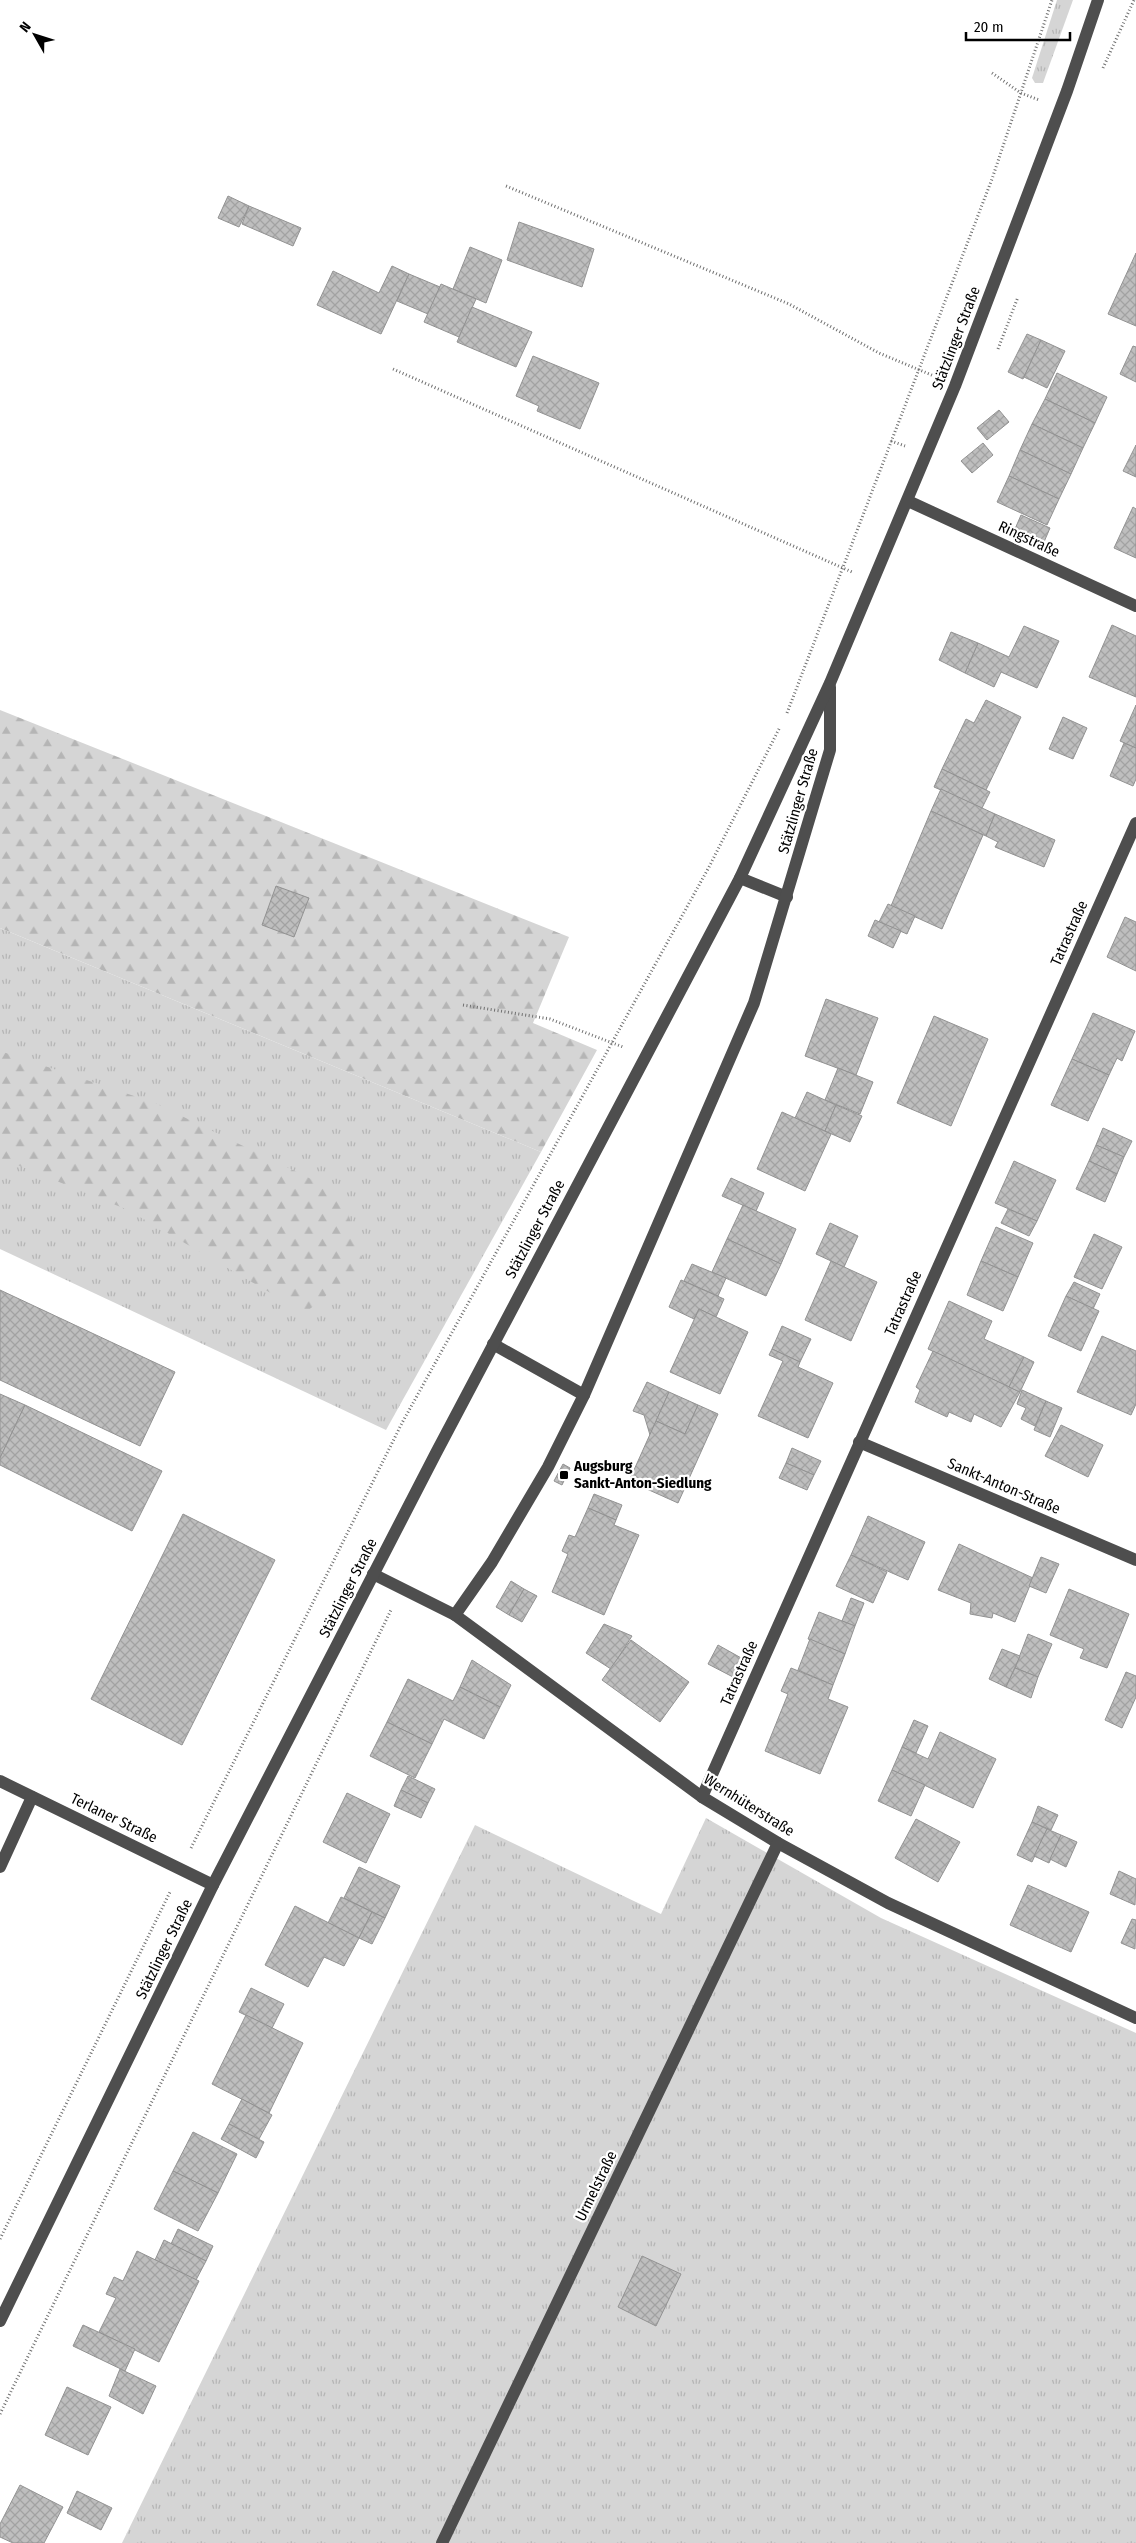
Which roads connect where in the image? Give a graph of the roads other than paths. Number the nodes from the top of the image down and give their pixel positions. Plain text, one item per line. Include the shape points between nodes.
1 (1098, 0) edge
2 (908, 501) junction
3 (1136, 606) edge
4 (830, 684) junction
5 (1136, 823) edge
6 (740, 878) junction
7 (787, 897) junction
8 (493, 1344) junction
9 (584, 1395) junction
10 (859, 1442) junction
11 (1135, 1558) edge
12 (373, 1574) junction
13 (454, 1615) junction
14 (0, 1781) edge
15 (32, 1797) junction
16 (702, 1797) junction
17 (778, 1843) junction
18 (0, 1867) edge
19 (214, 1884) junction
20 (1136, 2018) edge
21 (0, 2321) edge
22 (442, 2543) edge

1 - 2 street, Stätzlinger Straße via 955,386
2 - 3 street, Ringstraße
2 - 4 street, Stätzlinger Straße
4 - 6 street, Stätzlinger Straße
4 - 7 street, Stätzlinger Straße via 830,750
5 - 10 street, Tatrastraße
6 - 7 street
6 - 8 street, Stätzlinger Straße
7 - 9 street, Stätzlinger Straße via 754,1002
8 - 9 street
8 - 12 street, Stätzlinger Straße
9 - 13 street, Stätzlinger Straße via 530,1499 492,1562
10 - 11 street, Sankt-Anton-Straße
10 - 16 street, Tatrastraße
12 - 13 street, Wernhüterstraße
12 - 19 street, Stätzlinger Straße
13 - 16 street, Wernhüterstraße
14 - 15 street, Terlaner Straße
15 - 18 street
15 - 19 street, Terlaner Straße
16 - 17 street, Wernhüterstraße
17 - 20 street, Wernhüterstraße via 888,1903
17 - 22 street, Urmelstraße
19 - 21 street, Stätzlinger Straße

